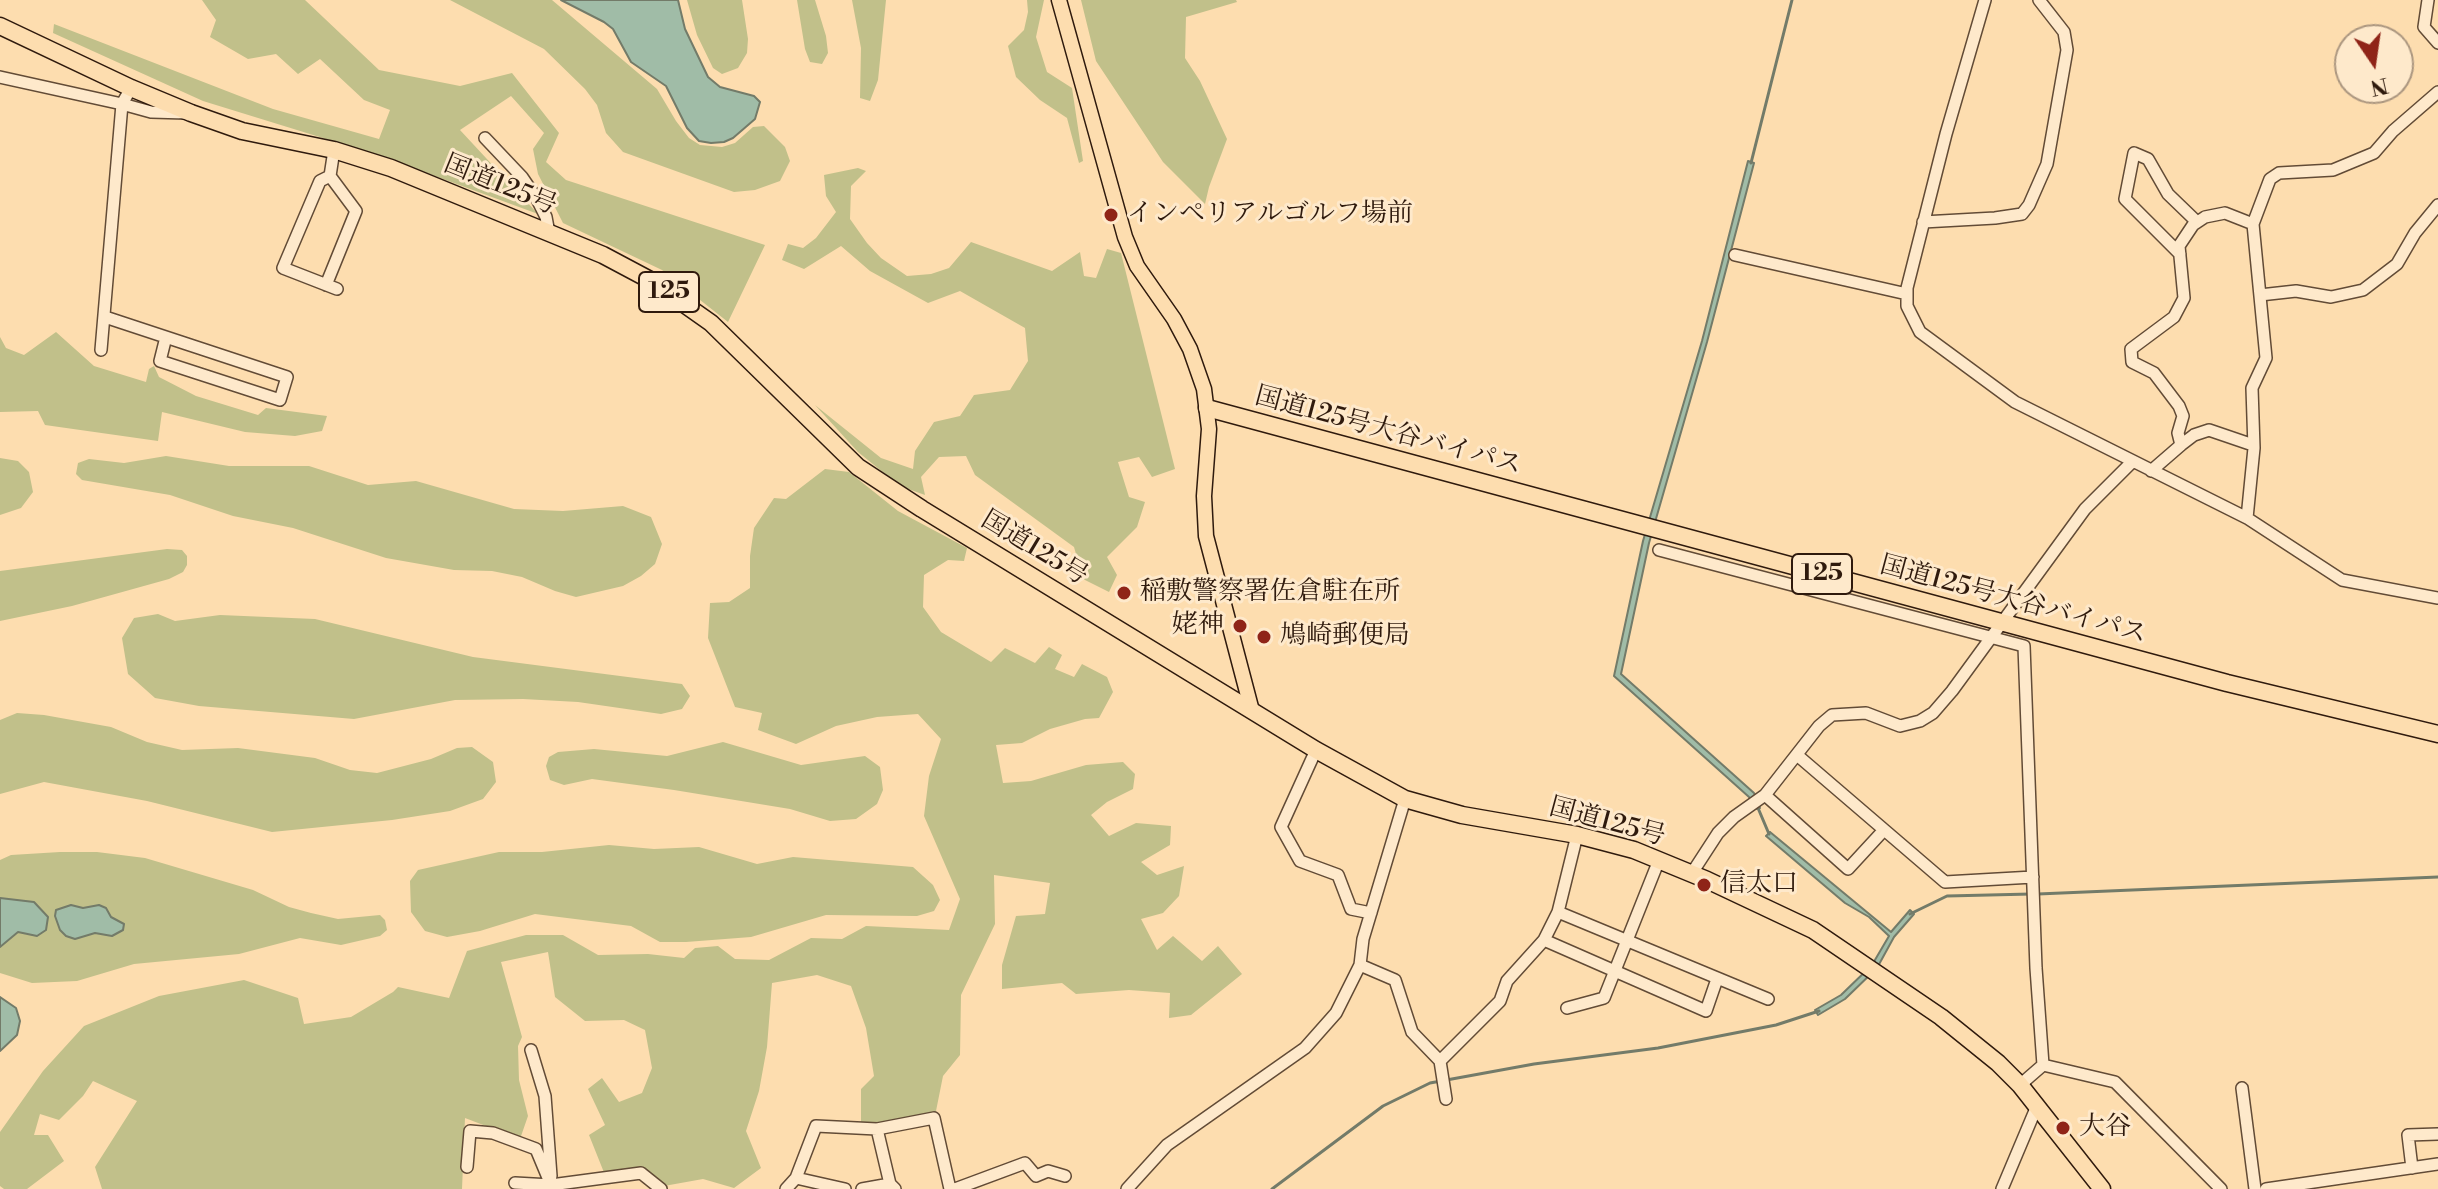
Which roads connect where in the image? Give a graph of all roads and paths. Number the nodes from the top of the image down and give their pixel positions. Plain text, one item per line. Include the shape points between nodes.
1 (1059, 0) edge
2 (1985, 0) edge
3 (2039, 0) edge
4 (2428, 0) edge
5 (0, 26) edge
6 (2438, 43) edge
7 (0, 77) edge
8 (131, 88) junction
9 (2438, 92) edge
10 (122, 104) junction
11 (191, 113) junction
12 (485, 138) dead end
13 (334, 150) junction
14 (330, 176) junction
15 (2438, 205) edge
16 (1923, 222) junction
17 (2197, 222) junction
18 (2253, 224) junction
19 (549, 233) junction
20 (2180, 254) junction
21 (1735, 255) dead end
22 (1907, 294) junction
23 (2260, 295) junction
24 (105, 317) junction
25 (166, 337) junction
26 (101, 350) dead end
27 (1207, 408) junction
28 (2181, 445) junction
29 (2253, 445) junction
30 (2132, 462) junction
31 (2151, 471) junction
32 (2247, 518) junction
33 (1659, 550) dead end
34 (2438, 598) edge
35 (2001, 623) junction
36 (1990, 638) junction
37 (1252, 711) junction
38 (2438, 734) edge
39 (1316, 750) junction
40 (1797, 755) junction
41 (1765, 795) junction
42 (1405, 799) junction
43 (1883, 831) junction
44 (1577, 835) junction
45 (1659, 860) junction
46 (1692, 873) junction
47 (2034, 880) junction
48 (1558, 912) junction
49 (1371, 913) junction
50 (1544, 940) junction
51 (1626, 942) junction
52 (1360, 965) junction
53 (1614, 971) junction
54 (1717, 979) junction
55 (1768, 999) dead end
56 (1567, 1008) dead end
57 (531, 1050) dead end
58 (1440, 1061) junction
59 (2043, 1065) junction
60 (2020, 1085) junction
61 (2242, 1088) dead end
62 (1446, 1099) dead end
63 (2037, 1106) junction
64 (877, 1129) junction
65 (2438, 1134) edge
66 (2438, 1164) edge
67 (467, 1167) dead end
68 (2412, 1168) junction
69 (1065, 1176) dead end
70 (796, 1178) junction
71 (515, 1183) dead end
72 (2092, 1185) edge
73 (893, 1186) edge
74 (551, 1187) edge
75 (661, 1189) edge
76 (786, 1189) edge
77 (845, 1189) edge
78 (862, 1189) edge
79 (953, 1189) edge
80 (1127, 1189) edge
81 (2002, 1189) edge
82 (2221, 1189) edge
83 (2255, 1189) edge
84 (2266, 1189) edge

1 - 27 main road via 1125,237 1137,266 1190,349
2 - 16 street
3 - 16 street via 2064,32 2067,50 2047,164 2029,205 2022,214
4 - 6 street via 2424,27
5 - 8 highway, 国道125号 / 125
7 - 10 street
8 - 10 street
8 - 11 highway, 国道125号 / 125
9 - 18 street via 2374,153 2333,170 2279,173 2270,179
10 - 11 street via 151,112
10 - 24 street
11 - 13 highway, 国道125号 / 125 via 242,131
12 - 19 street via 537,199
13 - 14 street
13 - 19 highway, 国道125号 / 125
14 - 14 street via 356,211 332,287 283,268 320,181
15 - 23 street via 2397,264 2363,290 2331,297 2296,291
16 - 22 street
17 - 18 street via 2225,213
17 - 20 street via 2184,235
17 - 20 street via 2168,194 2148,159 2134,153 2125,199
18 - 23 street
19 - 37 highway, 国道125号 / 125 via 617,262 711,323 858,467
20 - 28 street via 2184,298 2174,317 2131,349 2132,362 2154,373 2179,406
21 - 22 street
22 - 30 street via 1920,332 1933,344 2015,402
23 - 29 street via 2266,358 2252,388
24 - 25 street
24 - 26 street
25 - 25 street via 287,377 280,400 160,361
27 - 35 highway, 国道125号大谷バイパス / 125
27 - 37 main road via 1206,536
28 - 29 street via 2209,430
28 - 31 street
29 - 32 street
30 - 31 street
30 - 35 street via 2085,509
31 - 32 street
32 - 34 street via 2342,580
33 - 36 street
35 - 36 street
35 - 38 highway, 国道125号大谷バイパス / 125
36 - 40 street via 1952,691 1920,721 1900,726 1866,713 1832,715
36 - 47 street via 2024,646
37 - 39 highway, 国道125号 / 125
39 - 42 highway, 国道125号 / 125
39 - 49 street via 1281,827 1300,861 1338,875 1351,909
40 - 41 street
40 - 43 street
41 - 43 street via 1848,869
41 - 46 street via 1718,833
42 - 44 highway, 国道125号 / 125
42 - 49 street
43 - 47 street via 1945,882
44 - 45 highway, 国道125号 / 125
44 - 48 street
45 - 46 highway, 国道125号 / 125
45 - 51 street
46 - 60 highway, 国道125号 / 125 via 1795,920 1857,959 1973,1041
47 - 59 street
48 - 50 street
48 - 51 street
49 - 52 street
50 - 53 street
50 - 58 street via 1507,981 1500,1001
51 - 53 street
51 - 54 street
52 - 58 street via 1395,980 1412,1032
52 - 80 street via 1336,1013 1305,1048 1167,1145
53 - 54 street via 1706,1011
53 - 56 street via 1604,998
54 - 55 street
57 - 74 street via 545,1096
58 - 62 street
59 - 60 street
59 - 82 street via 2115,1082
60 - 63 highway, 国道125号 / 125
61 - 83 street
63 - 72 highway, 国道125号 / 125
63 - 81 street
64 - 70 street via 816,1126
64 - 73 street
64 - 79 street via 934,1118
65 - 68 street via 2408,1135
66 - 68 street
67 - 74 street via 470,1131 493,1133 536,1149
68 - 84 street
69 - 79 street via 1048,1171 1036,1176 1025,1163
70 - 76 street
70 - 77 street
71 - 74 street
73 - 78 street
74 - 75 street via 641,1173

